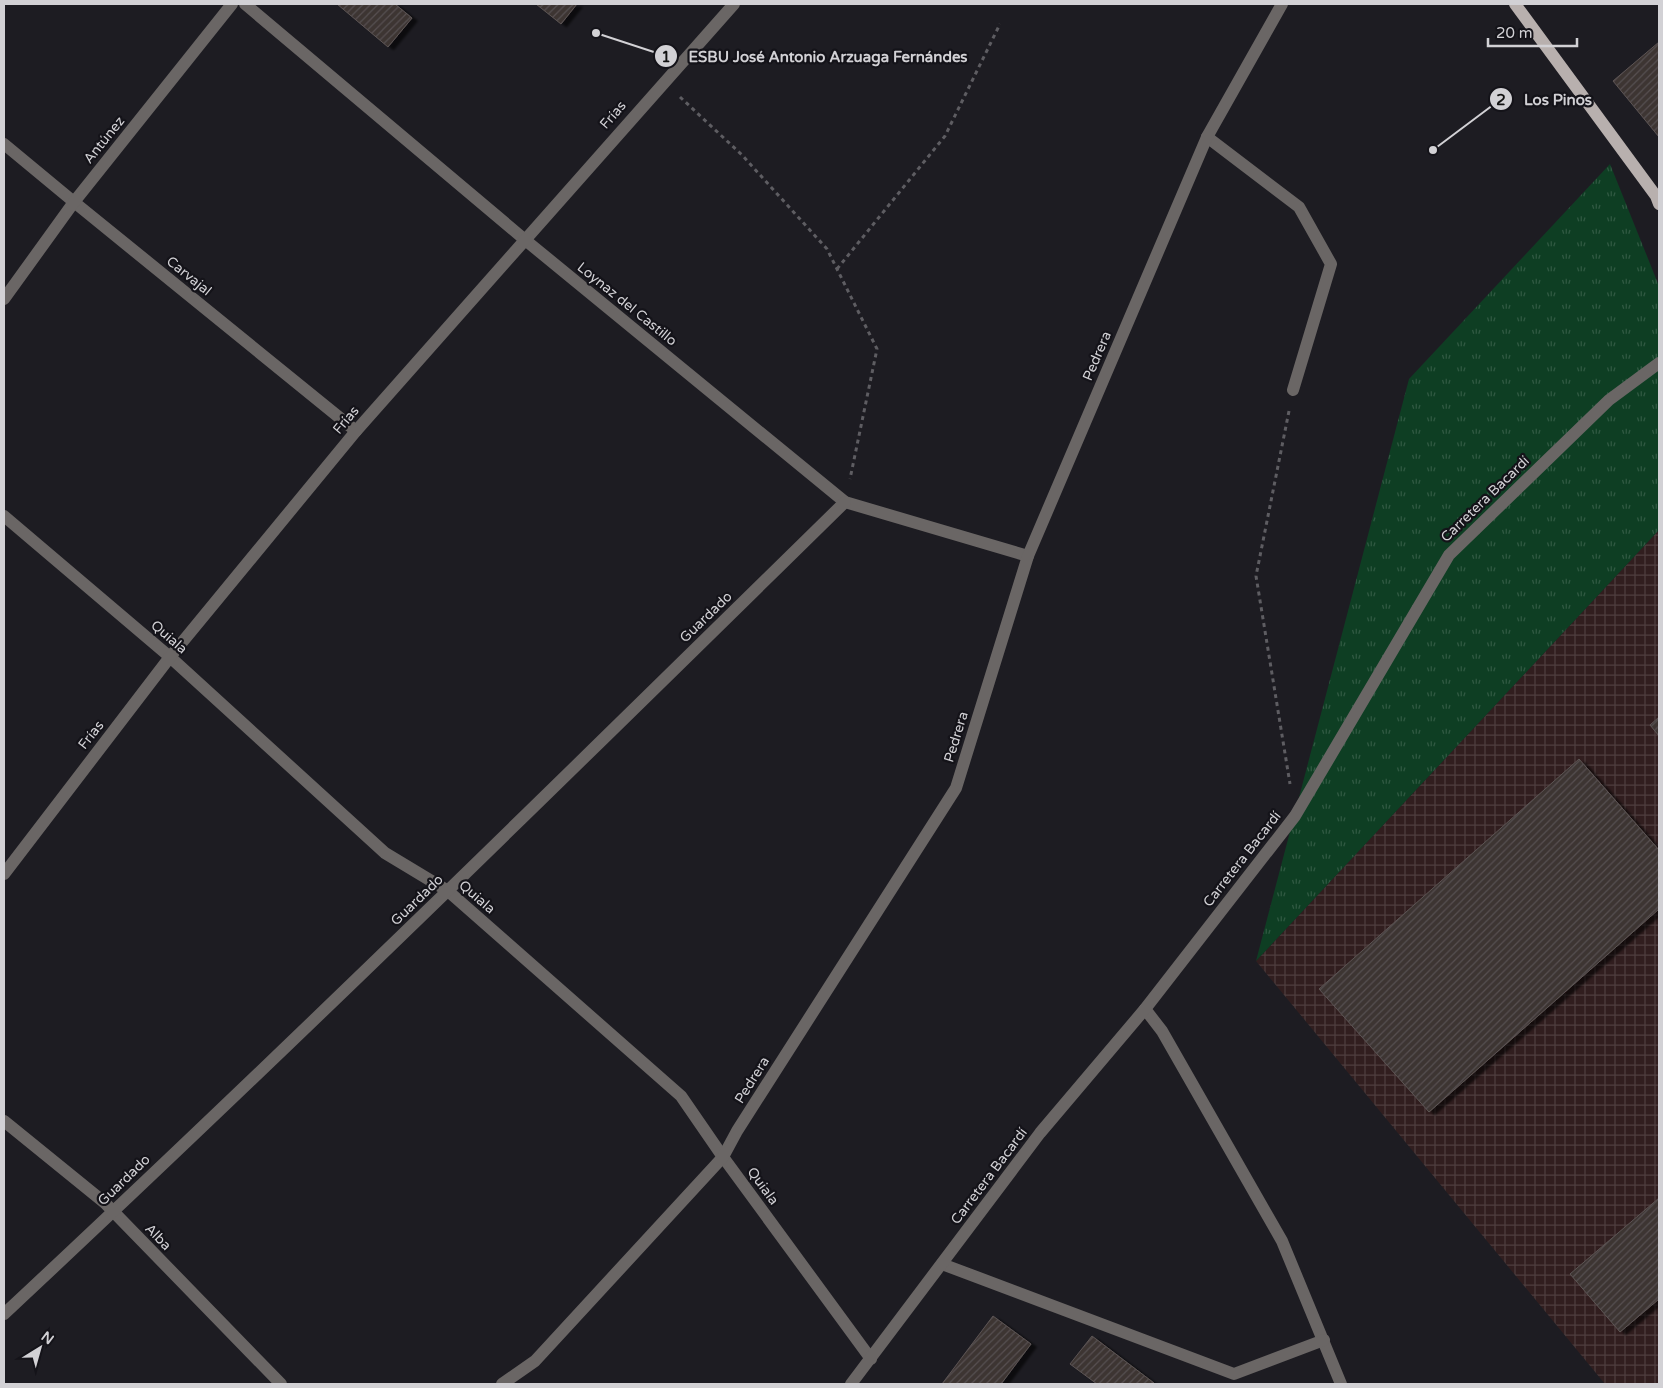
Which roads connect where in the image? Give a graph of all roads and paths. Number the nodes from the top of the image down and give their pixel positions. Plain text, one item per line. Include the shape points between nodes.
1 (232, 4) edge
2 (245, 4) edge
3 (734, 4) edge
4 (1282, 4) edge
5 (1515, 4) edge
6 (1000, 24) dead end
7 (663, 82) junction
8 (1207, 137) junction
9 (4, 144) edge
10 (74, 202) junction
11 (1659, 204) edge
12 (524, 239) junction
13 (837, 269) junction
14 (4, 299) edge
15 (1659, 363) edge
16 (1293, 390) joint
17 (356, 430) junction
18 (845, 502) junction
19 (4, 516) edge
20 (1028, 556) junction
21 (170, 657) junction
22 (1295, 816) junction
23 (4, 874) edge
24 (448, 891) junction
25 (1145, 1009) junction
26 (4, 1121) edge
27 (723, 1157) junction
28 (113, 1212) junction
29 (942, 1264) junction
30 (4, 1314) edge
31 (1324, 1340) junction
32 (871, 1358) junction
33 (281, 1384) edge
34 (502, 1384) edge
35 (851, 1384) edge
36 (1341, 1384) edge

1 - 10 street, Antúnez
2 - 12 street, Loynaz del Castillo
3 - 7 street, Frías
4 - 8 street, Pedrera
5 - 11 main road
6 - 13 path via 945,136
7 - 12 street, Frías
7 - 13 path via 742,155 827,249
8 - 16 street via 1298,207 1331,264
8 - 20 street, Pedrera
9 - 10 street, Carvajal
10 - 14 street, Antúnez
10 - 17 street, Carvajal
12 - 17 street, Frías
12 - 18 street, Loynaz del Castillo
13 - 18 path via 877,349
15 - 22 street, Carretera Bacardí via 1609,400 1449,555
16 - 22 path via 1256,576
17 - 21 street, Frías
18 - 20 street, Loynaz del Castillo
18 - 24 street, Guardado
19 - 21 street, Quiala
20 - 27 street, Pedrera via 956,788 742,1122
21 - 23 street, Frías
21 - 24 street, Quiala via 384,853
22 - 25 street, Carretera Bacardí
24 - 27 street, Quiala via 681,1096
24 - 28 street, Guardado
25 - 29 street, Carretera Bacardí via 1040,1134
25 - 31 street via 1162,1031 1282,1241
26 - 28 street, Alba
27 - 32 street, Quiala
27 - 34 street, Pedrera via 535,1361
28 - 30 street, Guardado
28 - 33 street, Alba
29 - 31 street via 1234,1374
29 - 32 street, Carretera Bacardí
31 - 36 street
32 - 35 street, Carretera Bacardí

